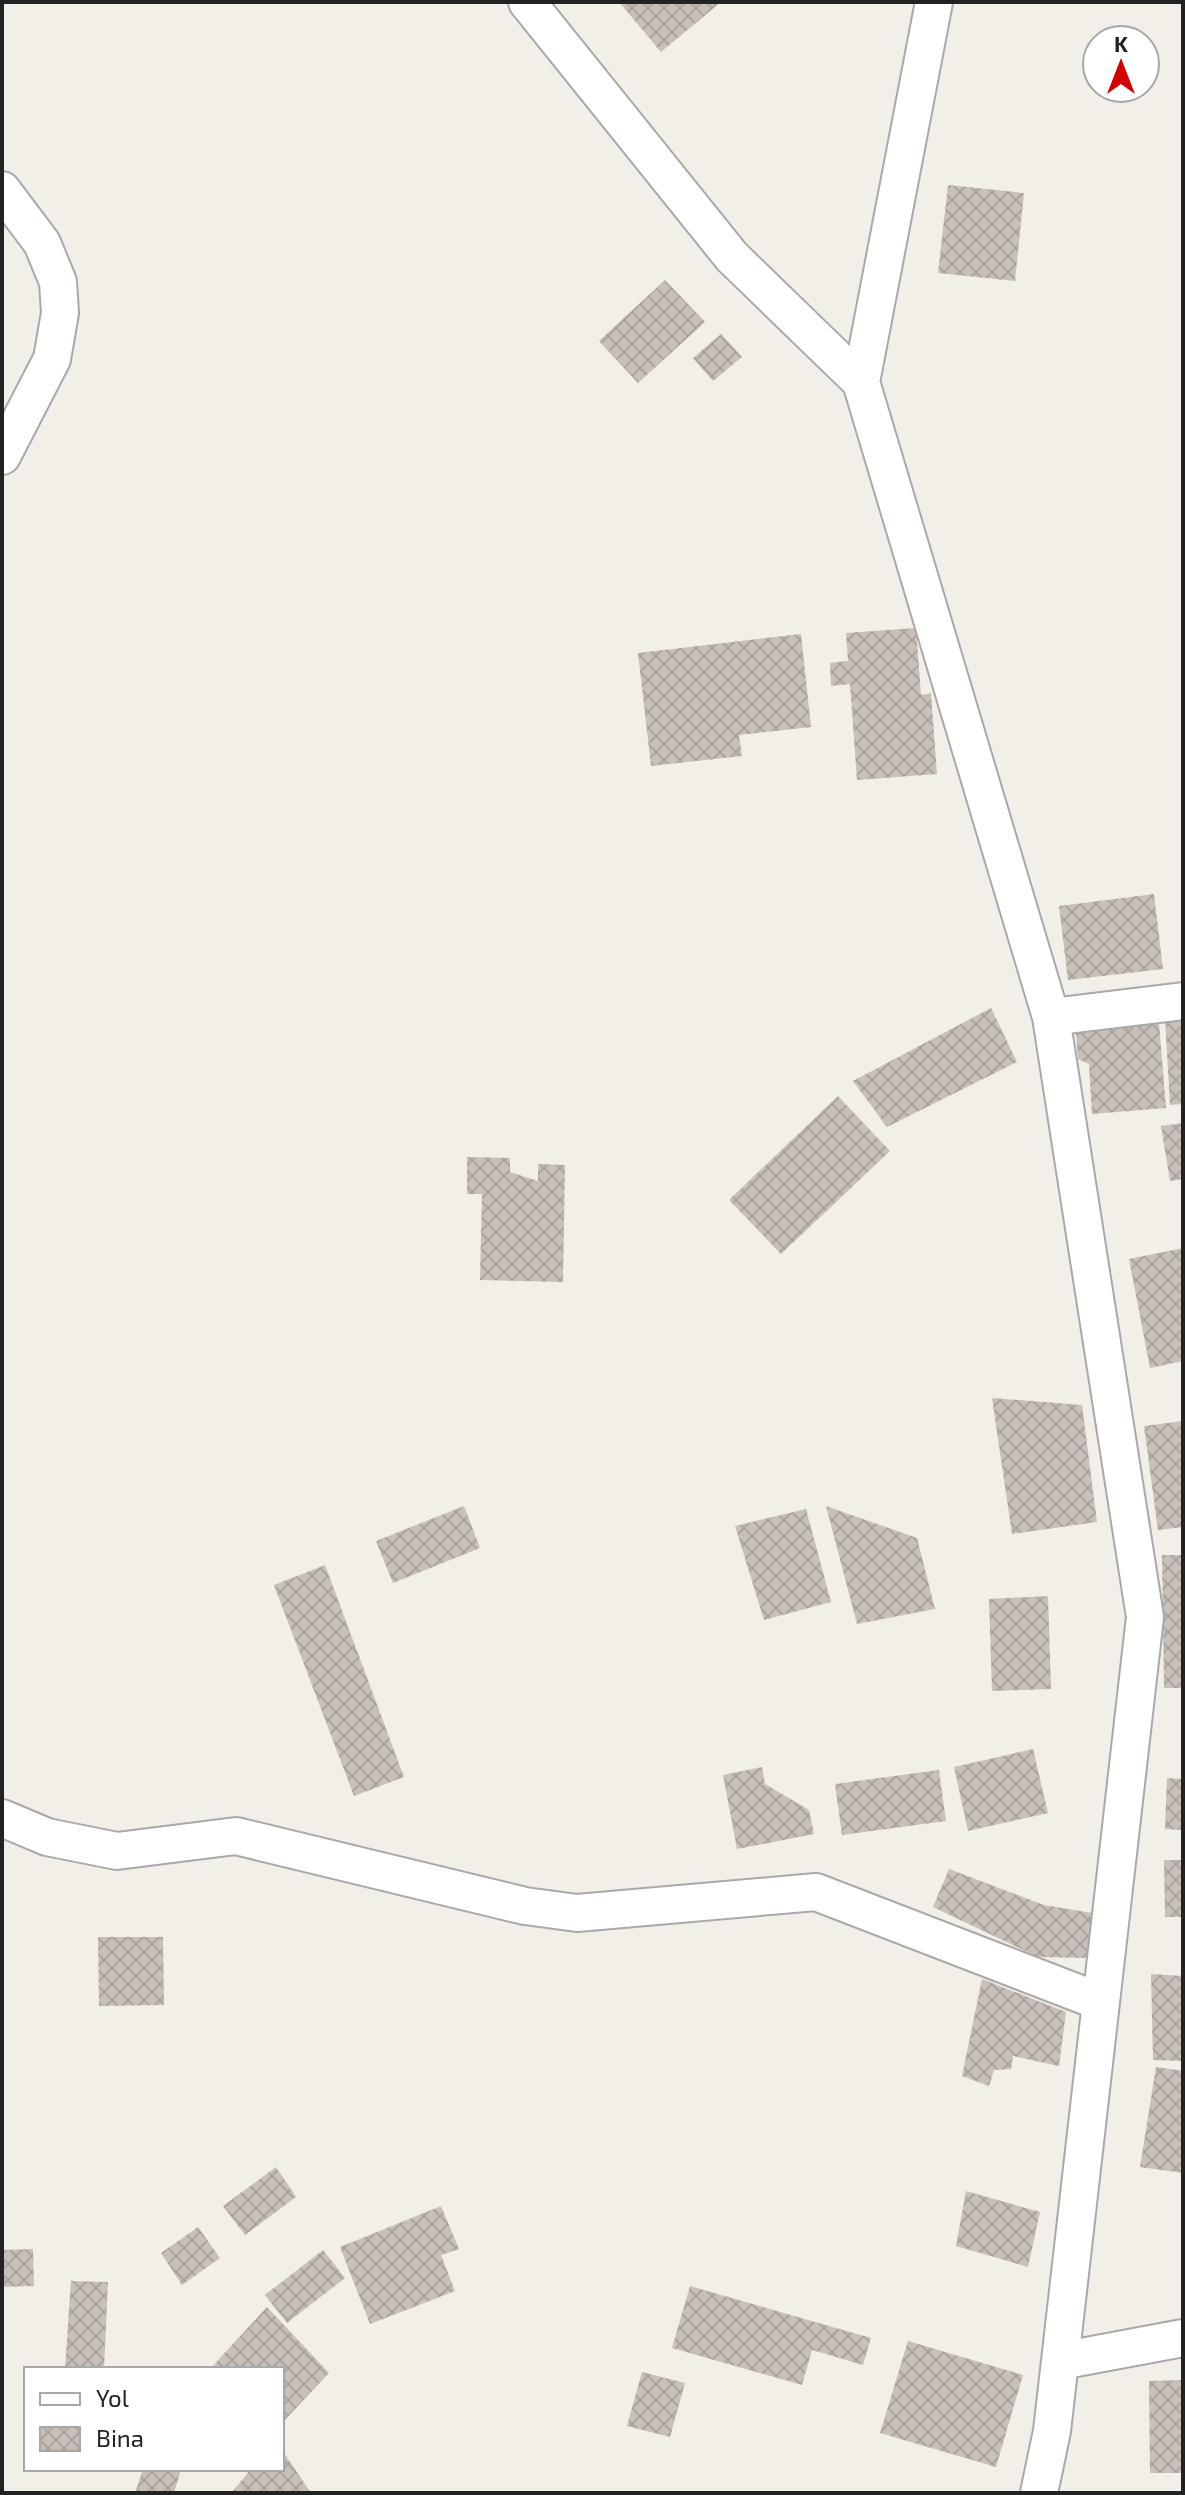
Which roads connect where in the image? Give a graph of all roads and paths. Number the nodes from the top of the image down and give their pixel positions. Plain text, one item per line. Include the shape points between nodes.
1 (527, 2) edge
2 (934, 2) edge
3 (2, 190) edge
4 (861, 382) junction
5 (2, 456) edge
6 (1183, 1001) edge
7 (1051, 1017) junction
8 (2, 1818) edge
9 (1101, 2002) junction
10 (1183, 2338) edge
11 (1060, 2361) junction
12 (1039, 2493) edge

1 - 4 street via 732,257
2 - 4 street
3 - 5 street via 42,243 58,282 60,313 52,359
4 - 7 street
6 - 7 street
7 - 9 street via 1145,1617
8 - 9 street via 47,1837 117,1851 236,1836 525,1906 577,1913 816,1892
9 - 11 street
10 - 11 street
11 - 12 street

